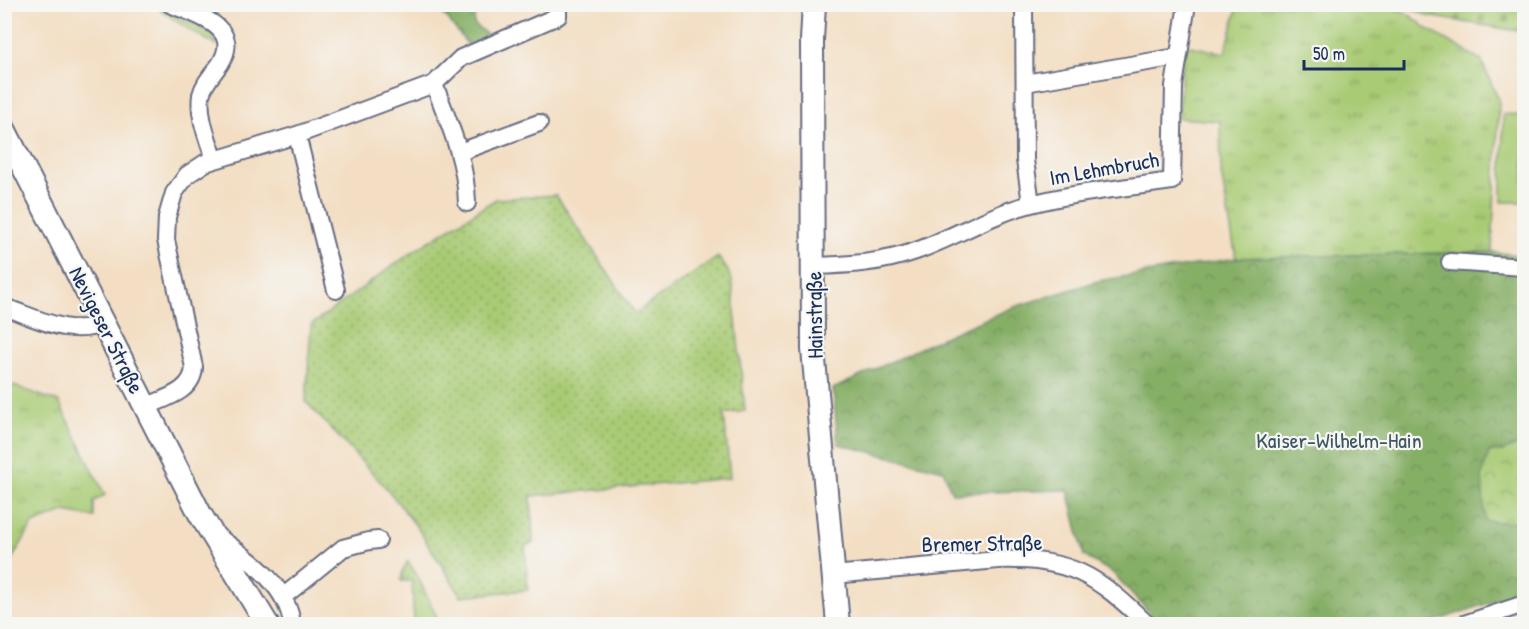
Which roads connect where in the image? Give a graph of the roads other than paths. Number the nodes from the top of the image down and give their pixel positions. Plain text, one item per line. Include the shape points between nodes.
1 (170, 4) edge
2 (814, 4) edge
3 (1024, 4) edge
4 (1186, 4) edge
5 (558, 7) dead end
6 (1177, 57) junction
7 (1025, 83) junction
8 (434, 84) junction
9 (539, 123) dead end
10 (4, 129) edge
11 (297, 135) junction
12 (460, 152) junction
13 (214, 158) junction
14 (467, 203) dead end
15 (1031, 204) junction
16 (1450, 262) dead end
17 (813, 266) junction
18 (1524, 267) edge
19 (336, 290) dead end
20 (4, 307) edge
21 (104, 323) junction
22 (145, 407) junction
23 (211, 531) junction
24 (378, 540) dead end
25 (833, 575) junction
26 (283, 597) junction
27 (1524, 604) edge
28 (267, 624) edge
29 (292, 624) edge
30 (838, 624) edge
31 (1147, 624) edge
32 (1464, 624) edge

1 - 13 street via 207,19 223,34 225,53 206,82 200,104
2 - 17 street, Hainstraße
3 - 7 street, Im Lehmbruch
4 - 6 street, Im Lehmbruch
5 - 8 street via 558,16 461,58
6 - 7 street
6 - 15 street, Im Lehmbruch via 1172,181
7 - 15 street, Im Lehmbruch via 1025,160
8 - 11 street
8 - 12 street
9 - 12 street
10 - 21 street, Nevigeser Straße
11 - 13 street
11 - 19 street
12 - 14 street
13 - 22 street via 196,167 180,183 165,227 194,376 185,388
15 - 17 street, Im Lehmbruch via 884,261
16 - 18 street
17 - 25 street, Hainstraße via 813,349
20 - 21 street via 69,329 88,329
21 - 22 street, Nevigeser Straße
22 - 23 street, Nevigeser Straße
23 - 26 street, Nevigeser Straße via 250,560
23 - 28 street, Nevigeser Straße
24 - 26 street via 343,548
25 - 30 street, Hainstraße
25 - 31 street, Bremer Straße via 998,560 1050,562 1095,579
26 - 29 street, Nevigeser Straße
27 - 32 street

